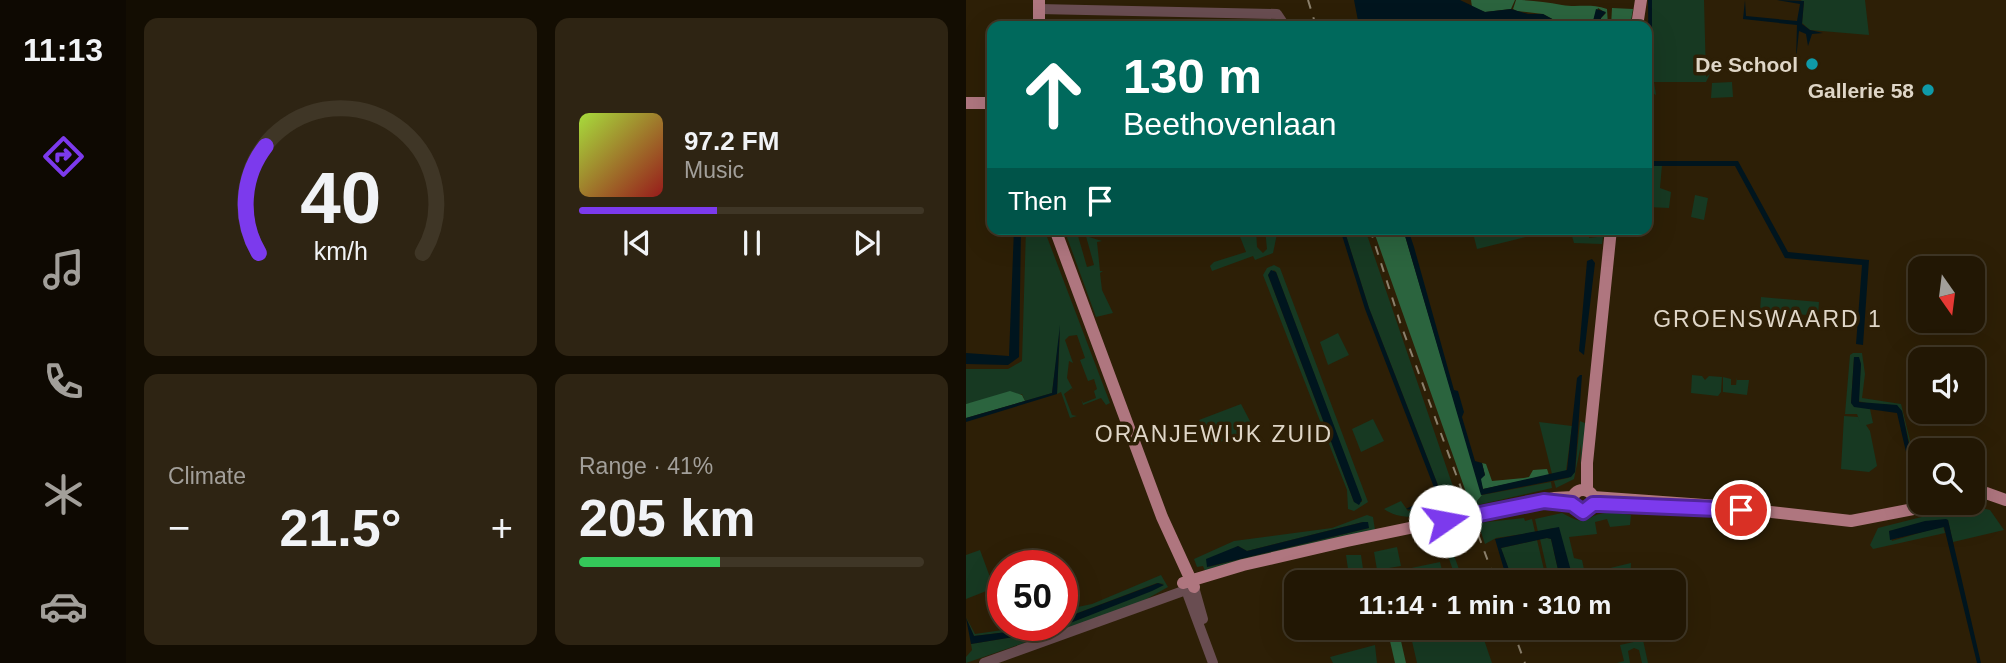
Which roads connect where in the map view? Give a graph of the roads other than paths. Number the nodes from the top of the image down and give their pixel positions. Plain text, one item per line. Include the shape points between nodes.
1 (1641, 0) edge
2 (1039, 5) edge
3 (1282, 21) edge
4 (1638, 21) edge
5 (987, 101) edge
6 (966, 102) edge
7 (1057, 235) edge
8 (1610, 235) edge
9 (1985, 493) edge
10 (1583, 497) junction
11 (2002, 502) edge
12 (1908, 512) edge
13 (1189, 585) junction
14 (984, 663) edge
15 (1213, 663) edge

1 - 4 main road
2 - 3 street via 1277,14
5 - 6 main road
7 - 13 main road
8 - 10 main road
9 - 11 main road
10 - 12 main road via 1868,526
10 - 13 main road via 1339,544
13 - 14 street
13 - 15 street

